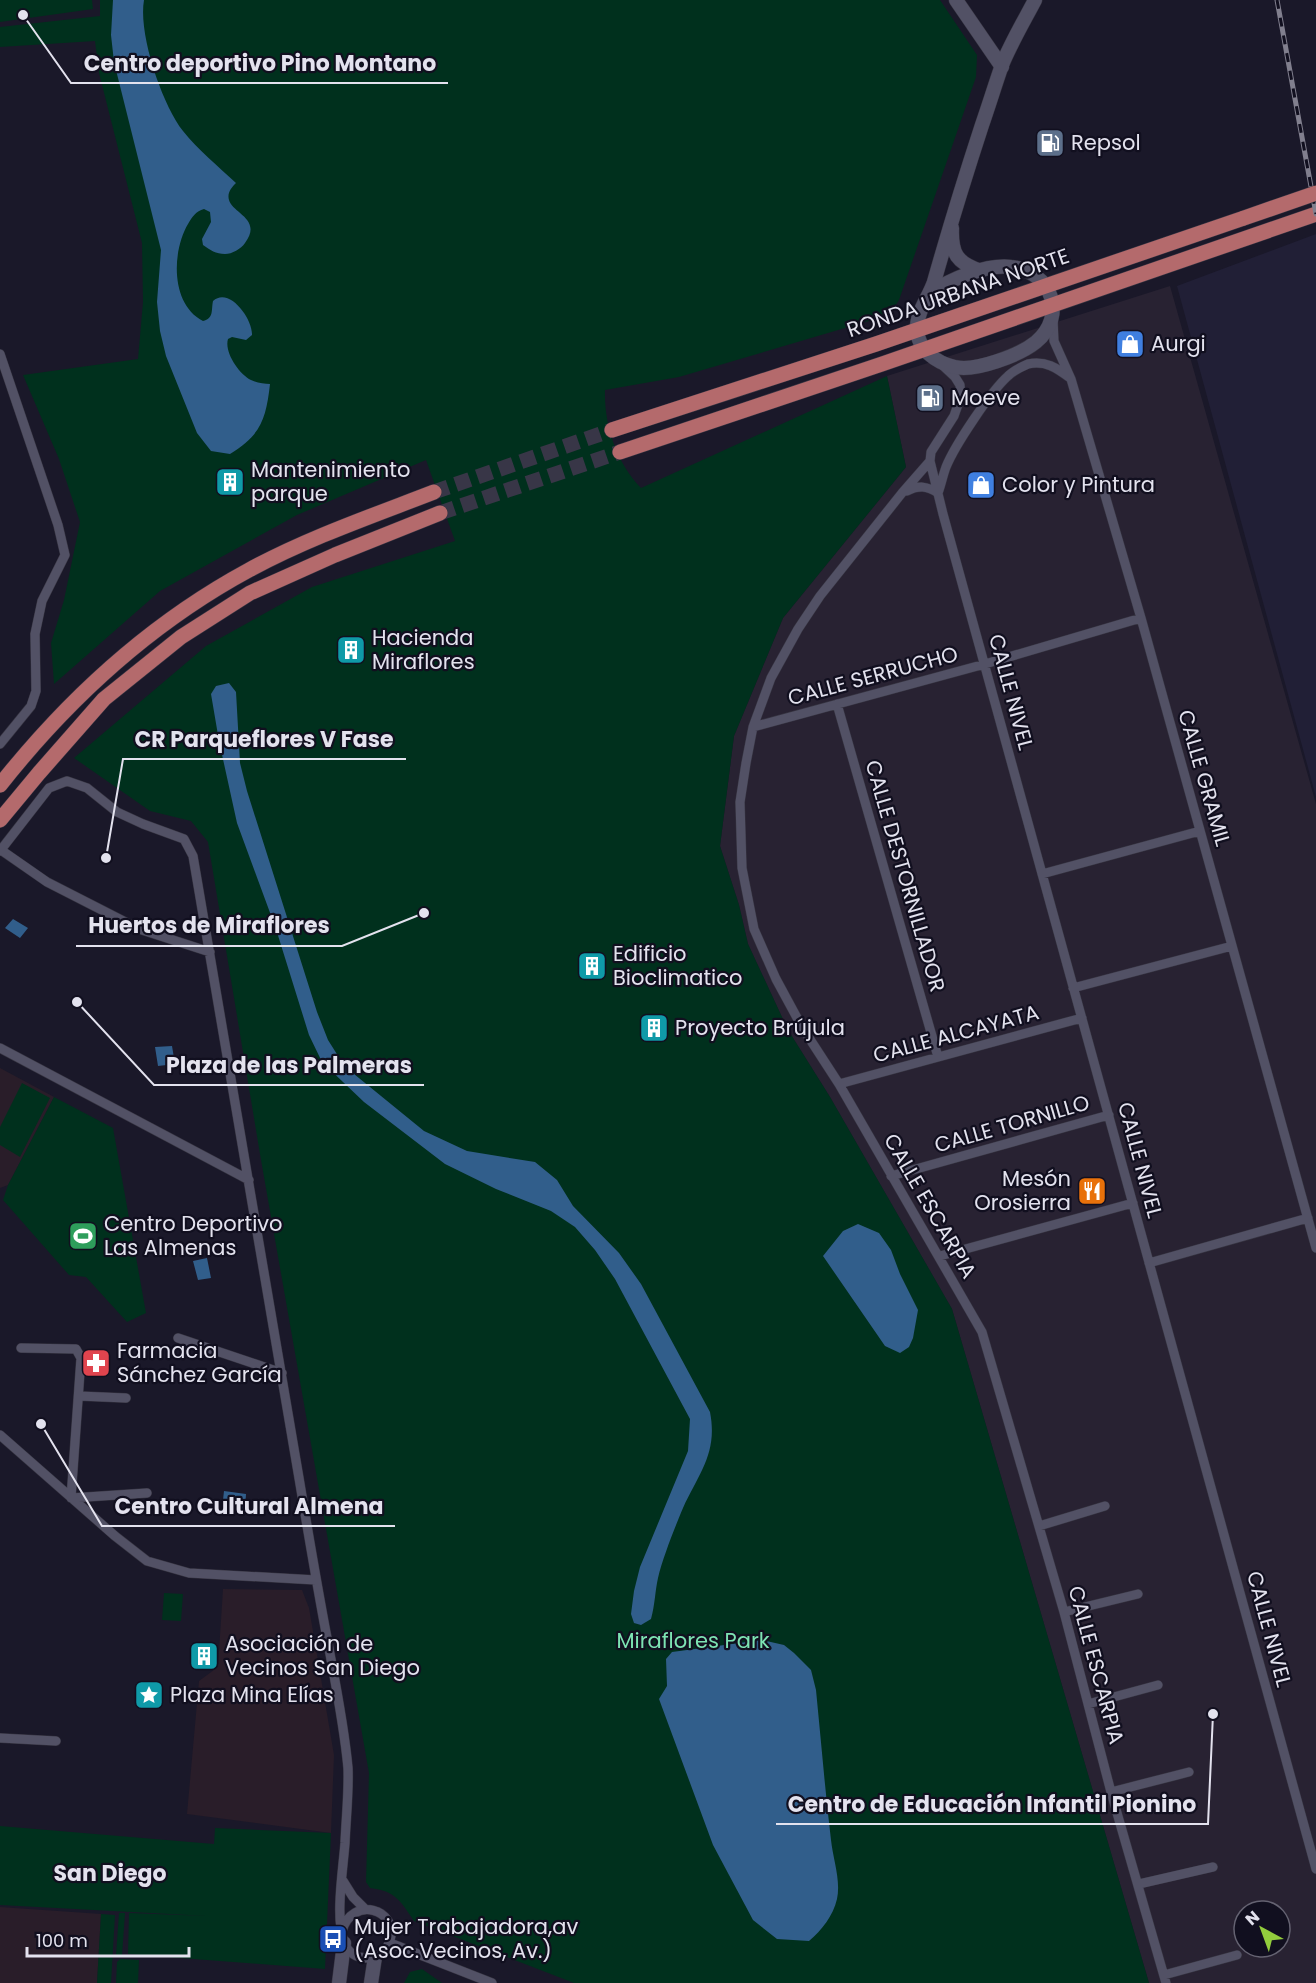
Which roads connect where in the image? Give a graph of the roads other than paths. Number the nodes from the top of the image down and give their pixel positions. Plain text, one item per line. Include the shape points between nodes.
1 (956, 0) edge
2 (1035, 0) edge
3 (1002, 67) junction
4 (1316, 193) edge
5 (952, 214) junction
6 (1316, 214) edge
7 (981, 271) junction
8 (1046, 285) junction
9 (930, 293) junction
10 (1054, 303) junction
11 (1053, 319) junction
12 (917, 330) junction
13 (924, 350) junction
14 (0, 354) edge
15 (939, 363) junction
16 (4, 378) edge
17 (1071, 379) junction
18 (612, 430) tunnel mouth
19 (620, 452) tunnel mouth
20 (930, 461) junction
21 (434, 492) tunnel mouth
22 (938, 493) junction
23 (902, 494) junction
24 (441, 513) tunnel mouth
25 (1141, 618) junction
26 (986, 664) junction
27 (837, 704) junction
28 (753, 727) junction
29 (0, 744) edge
30 (0, 785) edge
31 (0, 820) edge
32 (1200, 831) junction
33 (0, 850) edge
34 (1042, 874) junction
35 (1232, 946) junction
36 (210, 952) junction
37 (1073, 988) junction
38 (1082, 1018) junction
39 (0, 1048) edge
40 (938, 1057) junction
41 (838, 1084) junction
42 (1109, 1115) junction
43 (891, 1176) junction
44 (249, 1180) junction
45 (1133, 1203) junction
46 (1308, 1218) junction
47 (1316, 1248) edge
48 (940, 1256) junction
49 (1149, 1263) junction
50 (178, 1338) dead end
51 (21, 1348) dead end
52 (282, 1373) junction
53 (79, 1396) junction
54 (126, 1398) dead end
55 (0, 1435) edge
56 (147, 1493) dead end
57 (71, 1498) junction
58 (1105, 1506) dead end
59 (1039, 1526) junction
60 (316, 1580) junction
61 (1138, 1594) dead end
62 (1064, 1612) junction
63 (1158, 1684) dead end
64 (1088, 1704) junction
65 (0, 1738) edge
66 (56, 1741) dead end
67 (1189, 1772) dead end
68 (1111, 1792) junction
69 (1213, 1867) dead end
70 (1316, 1869) edge
71 (343, 1881) junction
72 (1139, 1884) junction
73 (365, 1909) junction
74 (343, 1937) junction
75 (390, 1943) junction
76 (375, 1957) junction
77 (1232, 1957) edge
78 (1165, 1979) edge
79 (339, 1983) edge
80 (371, 1983) edge
81 (492, 1983) edge

1 - 3 street
2 - 3 street
3 - 5 street
4 - 8 main road, RONDA URBANA NORTE, bridge
5 - 7 street via 955,253 967,266
5 - 9 street
6 - 10 main road, RONDA URBANA NORTE
7 - 8 street via 1013,267
7 - 9 street via 953,279
8 - 10 street
8 - 12 main road, RONDA URBANA NORTE
9 - 12 street via 920,312
10 - 11 street
10 - 13 main road, RONDA URBANA NORTE
11 - 15 street via 1034,343 1000,360 958,368
11 - 17 street, CALLE GRAMIL via 1054,341
12 - 13 street
12 - 18 main road, RONDA URBANA NORTE
13 - 15 street
13 - 19 main road, RONDA URBANA NORTE
14 - 16 street
15 - 20 street, CALLE ESCARPIA via 955,377 961,396
16 - 29 street via 58,525 65,555 39,612 35,634 36,691 31,706
17 - 22 street via 1046,364 1030,364 1009,375 961,440 946,466
17 - 25 street, CALLE GRAMIL
20 - 22 street, CALLE NIVEL
20 - 23 street, CALLE ESCARPIA
21 - 30 main road via 321,536 251,569 169,619 87,688
22 - 23 street via 928,487 916,487
22 - 26 street, CALLE NIVEL
23 - 28 street, CALLE ESCARPIA via 798,629 771,678
24 - 31 main road via 250,593 181,638 104,699
25 - 26 street, CALLE SERRUCHO
25 - 32 street, CALLE GRAMIL
26 - 27 street, CALLE SERRUCHO
26 - 34 street, CALLE NIVEL
27 - 28 street, CALLE SERRUCHO
27 - 40 street, CALLE DESTORNILLADOR
28 - 41 street, CALLE ESCARPIA via 740,802 742,868 754,929 802,1027
32 - 34 street
32 - 35 street, CALLE GRAMIL
33 - 36 street via 47,882 139,929
33 - 36 street via 49,788 67,781 87,788 117,812 184,839 193,856
34 - 37 street, CALLE NIVEL
35 - 37 street
35 - 46 street, CALLE GRAMIL
36 - 44 street
37 - 38 street, CALLE NIVEL
38 - 40 street, CALLE ALCAYATA
38 - 42 street, CALLE NIVEL
39 - 44 street
40 - 41 street, CALLE ALCAYATA
41 - 43 street, CALLE ESCARPIA
42 - 43 street, CALLE TORNILLO
42 - 45 street, CALLE NIVEL
43 - 48 street, CALLE ESCARPIA
44 - 52 street
45 - 48 street
45 - 49 street, CALLE NIVEL
46 - 47 street, CALLE GRAMIL
46 - 49 street
48 - 59 street, CALLE ESCARPIA via 982,1332
49 - 70 street, CALLE NIVEL
50 - 52 street
51 - 53 street via 76,1348 81,1358
52 - 60 street
53 - 54 street
53 - 57 street
55 - 57 street
56 - 57 street
57 - 60 street via 147,1561 189,1573
58 - 59 street
59 - 62 street, CALLE ESCARPIA
60 - 71 street via 348,1771
61 - 62 street
62 - 64 street, CALLE ESCARPIA
63 - 64 street
64 - 68 street, CALLE ESCARPIA
65 - 66 street
67 - 68 street
68 - 72 street, CALLE ESCARPIA
69 - 72 street
71 - 73 street
71 - 74 street via 339,1903
72 - 78 street, CALLE ESCARPIA
73 - 74 street via 350,1916
73 - 75 street via 377,1911 388,1922
74 - 76 street via 356,1956
74 - 79 street
75 - 76 street
75 - 81 street
76 - 80 street
77 - 78 street

